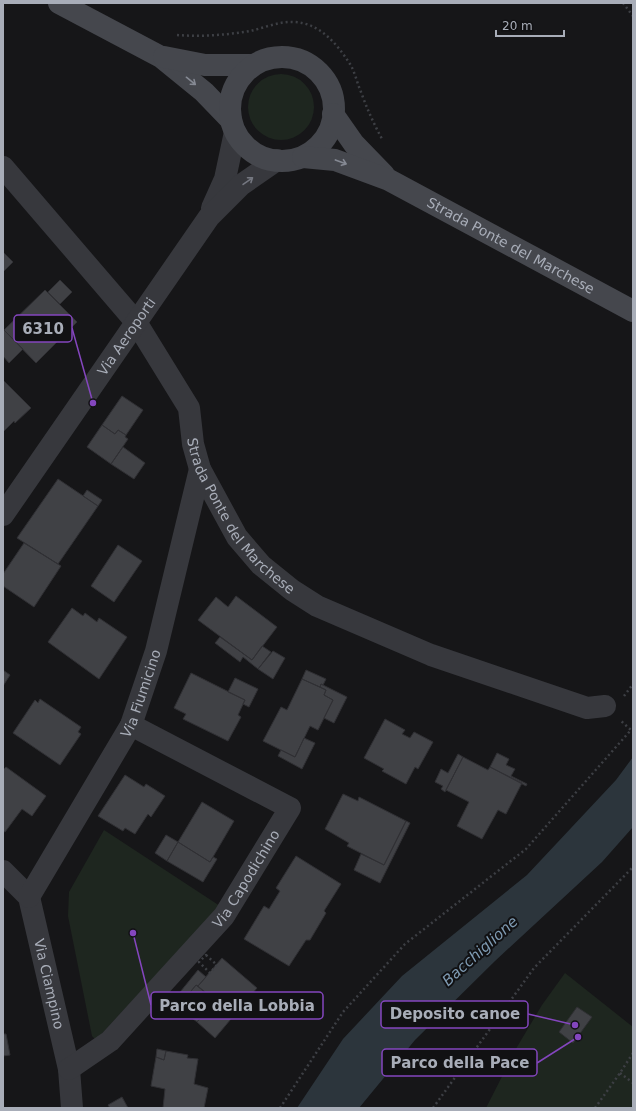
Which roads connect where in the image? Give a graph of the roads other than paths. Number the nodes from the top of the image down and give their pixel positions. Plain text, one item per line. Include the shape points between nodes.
1 (59, 3) edge
2 (161, 57) junction
3 (253, 65) junction
4 (333, 114) junction
5 (233, 126) junction
6 (302, 156) junction
7 (277, 160) junction
8 (3, 167) edge
9 (389, 180) junction
10 (209, 217) junction
11 (633, 311) edge
12 (136, 322) junction
13 (200, 468) junction
14 (4, 509) edge
15 (605, 706) road end
16 (131, 725) junction
17 (3, 871) edge
18 (29, 897) junction
19 (69, 1069) junction
20 (72, 1108) edge

1 - 2 main road, Strada Ponte del Marchese
2 - 3 main road, Strada Ponte del Marchese via 205,65
2 -> 5 main road, Strada Ponte del Marchese via 204,92
3 - 4 main road, Strada Ponte del Marchese via 281,56 309,64 329,85 333,99
3 - 5 main road, Strada Ponte del Marchese via 241,76 233,89 230,104
4 - 6 main road, Strada Ponte del Marchese via 324,139
4 - 9 main road, Strada Ponte del Marchese via 354,144
5 - 7 main road, Strada Ponte del Marchese via 252,152 264,158
5 - 10 street, Via Aeroporti via 225,179
6 - 7 main road, Strada Ponte del Marchese via 290,160
6 -> 9 main road, Strada Ponte del Marchese via 335,160
10 -> 7 street, Via Aeroporti via 241,185
8 - 12 street, Strada Ponte del Marchese
9 - 11 main road, Strada Ponte del Marchese
10 - 12 street, Via Aeroporti
12 - 13 street, Strada Ponte del Marchese via 189,408 193,444
12 - 14 street, Via Aeroporti
13 - 15 street, Strada Ponte del Marchese via 237,537 261,565 317,606 431,655 587,708
13 - 16 street, Via Fiumicino via 156,651
16 - 18 street, Via Fiumicino
16 - 19 street, Via Capodichino via 290,808 224,916 110,1041
17 - 18 street
18 - 19 street, Via Ciampino
19 - 20 street, Via Ciampino

